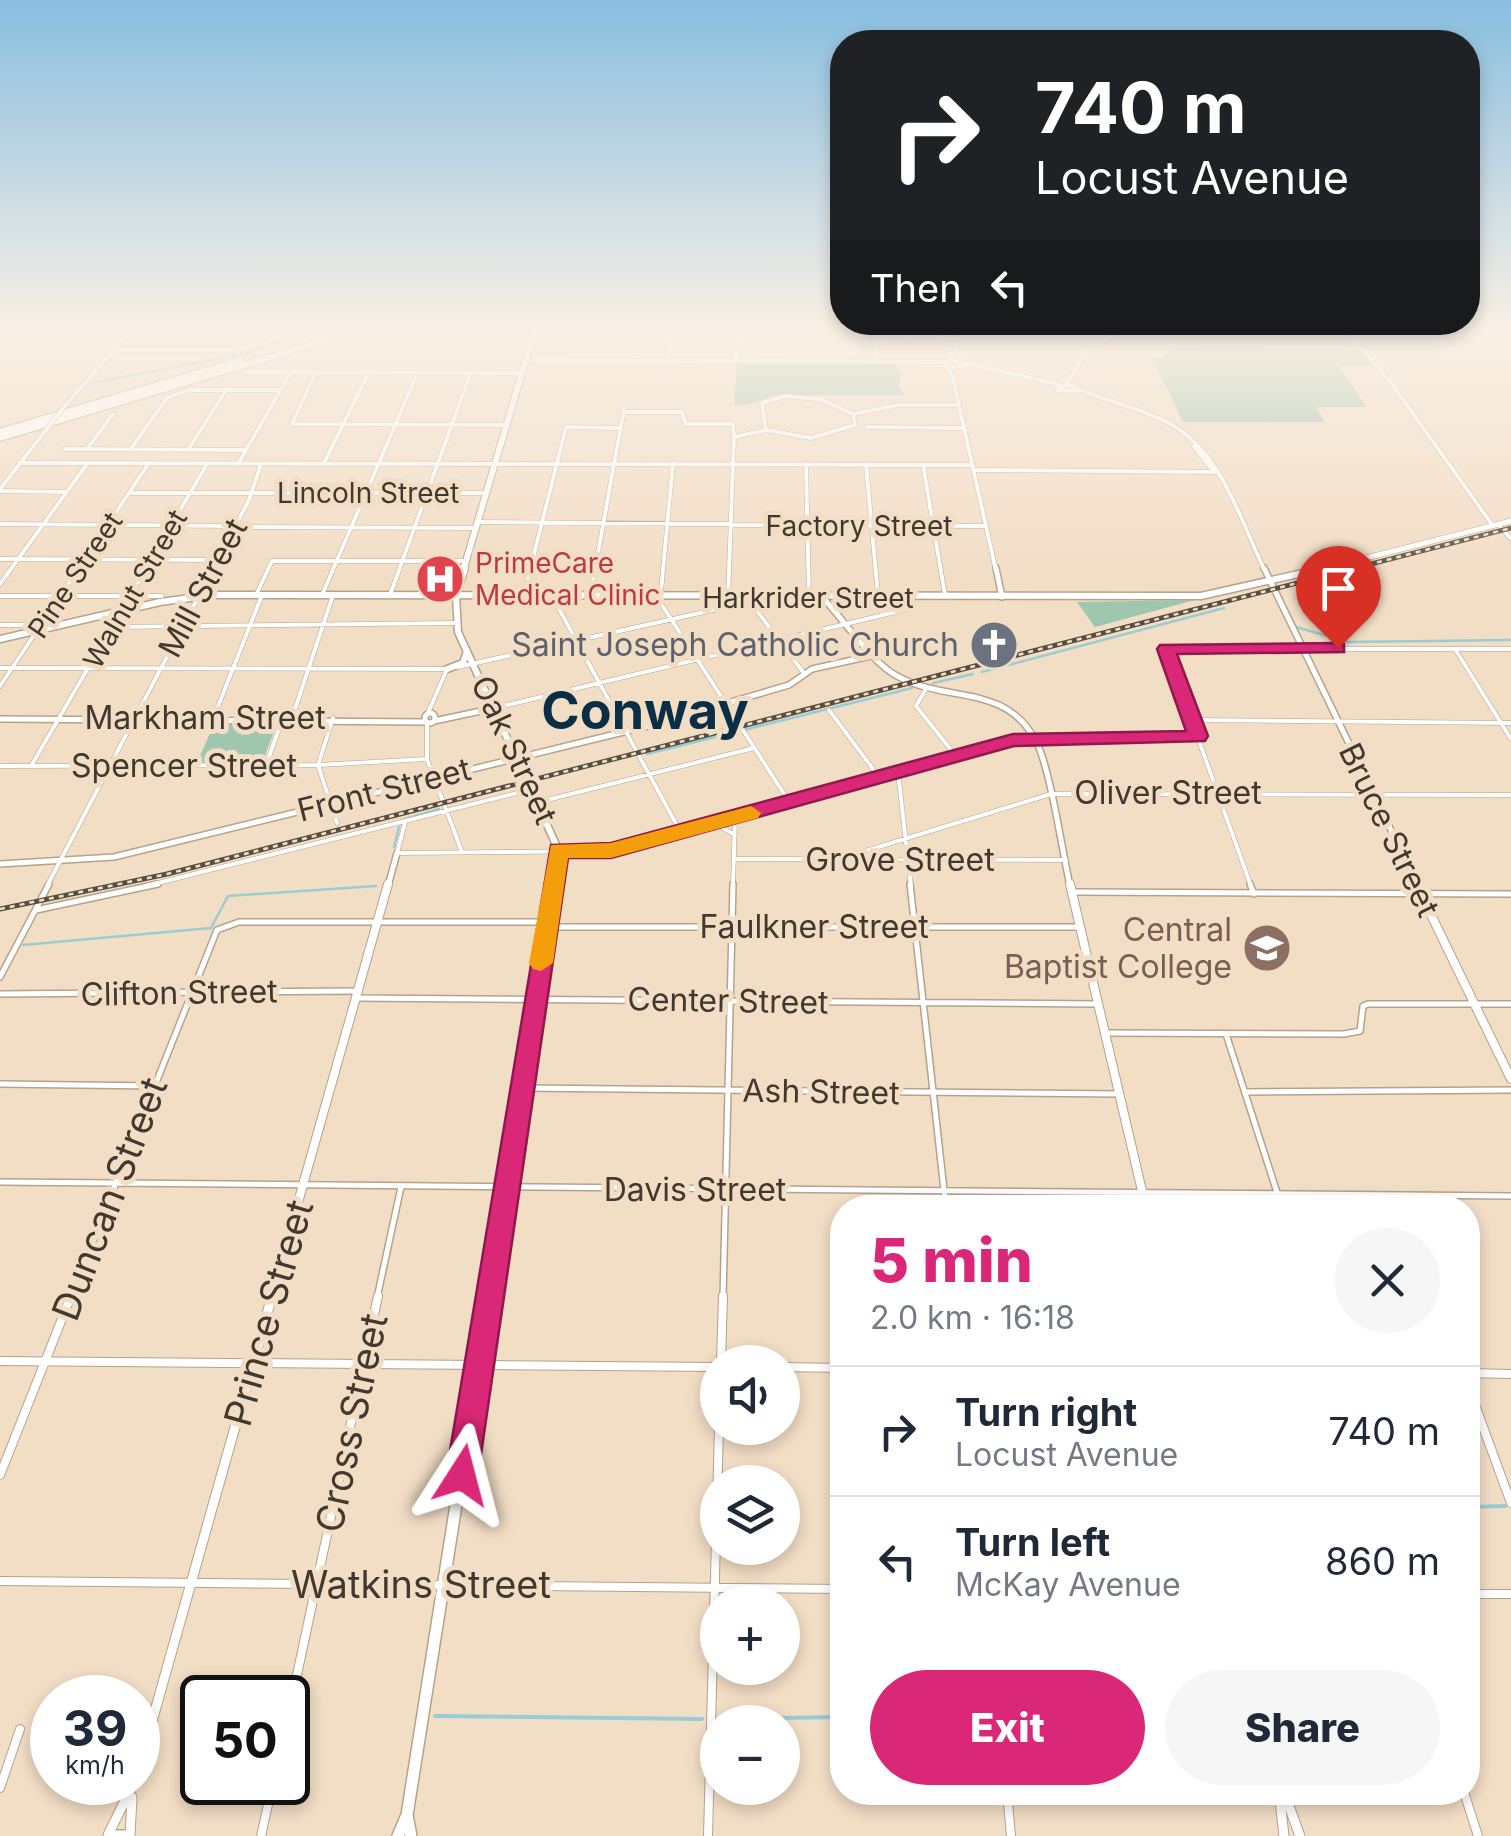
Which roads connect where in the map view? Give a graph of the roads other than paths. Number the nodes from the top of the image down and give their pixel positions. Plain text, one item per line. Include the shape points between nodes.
1 (113, 414) dead end
2 (853, 414) edge
3 (59, 415) edge
4 (66, 415) edge
5 (67, 415) edge
6 (155, 415) edge
7 (211, 415) edge
8 (267, 415) edge
9 (293, 415) edge
10 (348, 415) edge
11 (400, 415) edge
12 (456, 415) edge
13 (511, 415) edge
14 (623, 415) edge
15 (683, 415) edge
16 (764, 415) edge
17 (961, 415) edge
18 (1142, 415) edge
19 (1152, 415) edge
20 (1414, 415) edge
21 (508, 424) junction
22 (1163, 424) junction
23 (343, 425) junction
24 (396, 425) junction
25 (452, 425) junction
26 (867, 427) dead end
27 (620, 428) junction
28 (964, 428) junction
29 (766, 430) junction
30 (1180, 430) junction
31 (0, 435) edge
32 (734, 437) junction
33 (1189, 442) junction
34 (65, 449) dead end
35 (87, 450) junction
36 (130, 450) junction
37 (188, 450) junction
38 (246, 450) junction
39 (557, 462) junction
40 (614, 462) junction
41 (148, 463) junction
42 (673, 463) junction
43 (734, 463) junction
44 (19, 464) junction
45 (87, 464) junction
46 (207, 464) junction
47 (238, 464) junction
48 (261, 464) junction
49 (324, 464) junction
50 (379, 464) junction
51 (438, 464) junction
52 (496, 464) junction
53 (806, 464) junction
54 (866, 464) junction
55 (924, 465) junction
56 (973, 467) junction
57 (1214, 472) junction
58 (0, 490) edge
59 (66, 492) junction
60 (128, 493) junction
61 (426, 493) junction
62 (487, 493) junction
63 (191, 494) junction
64 (250, 494) junction
65 (366, 494) junction
66 (1511, 521) edge
67 (541, 522) junction
68 (0, 524) edge
69 (43, 524) junction
70 (604, 524) junction
71 (667, 524) junction
72 (731, 524) junction
73 (108, 525) junction
74 (477, 525) junction
75 (1495, 525) junction
76 (173, 526) junction
77 (235, 526) junction
78 (807, 526) junction
79 (873, 526) junction
80 (934, 526) junction
81 (986, 526) junction
82 (351, 528) junction
83 (414, 528) junction
84 (1511, 539) edge
85 (0, 559) edge
86 (86, 559) junction
87 (18, 560) junction
88 (152, 560) junction
89 (216, 560) junction
90 (338, 561) junction
91 (402, 561) junction
92 (466, 561) junction
93 (1270, 583) junction
94 (0, 584) edge
95 (259, 595) junction
96 (322, 595) junction
97 (333, 595) junction
98 (390, 595) junction
99 (456, 595) junction
100 (0, 596) edge
101 (60, 596) junction
102 (130, 596) junction
103 (162, 596) dead end
104 (198, 596) junction
105 (523, 596) junction
106 (552, 596) junction
107 (590, 596) junction
108 (659, 597) junction
109 (728, 598) junction
110 (809, 598) junction
111 (823, 598) junction
112 (843, 598) junction
113 (878, 598) junction
114 (946, 598) junction
115 (1003, 598) junction
116 (748, 600) junction
117 (833, 606) junction
118 (908, 608) dead end
119 (122, 610) junction
120 (670, 620) junction
121 (456, 623) junction
122 (849, 624) junction
123 (0, 625) edge
124 (26, 625) dead end
125 (322, 627) junction
126 (112, 628) junction
127 (181, 628) junction
128 (250, 628) junction
129 (39, 630) junction
130 (0, 639) edge
131 (573, 641) junction
132 (778, 641) junction
133 (1299, 648) junction
134 (1455, 649) junction
135 (1511, 649) edge
136 (468, 651) junction
137 (875, 655) junction
138 (697, 661) junction
139 (475, 664) junction
140 (0, 668) edge
141 (12, 668) junction
142 (447, 669) junction
143 (88, 670) junction
144 (234, 670) junction
145 (308, 670) junction
146 (160, 671) junction
147 (803, 672) junction
148 (598, 684) junction
149 (0, 686) edge
150 (926, 689) junction
151 (725, 704) junction
152 (495, 708) junction
153 (829, 710) dead end
154 (59, 718) junction
155 (213, 718) junction
156 (283, 718) junction
157 (292, 718) junction
158 (333, 718) junction
159 (0, 719) edge
160 (135, 719) junction
161 (430, 719) junction
162 (1194, 720) junction
163 (1336, 722) junction
164 (1501, 723) junction
165 (1511, 723) edge
166 (625, 732) junction
167 (1198, 736) junction
168 (1030, 737) junction
169 (1511, 739) edge
170 (754, 748) junction
171 (956, 756) junction
172 (519, 757) junction
173 (428, 758) junction
174 (266, 765) junction
175 (0, 766) edge
176 (31, 766) junction
177 (109, 766) junction
178 (318, 766) junction
179 (898, 772) junction
180 (650, 774) junction
181 (434, 776) junction
182 (879, 777) junction
183 (532, 790) junction
184 (1219, 792) junction
185 (1051, 794) junction
186 (1371, 794) junction
187 (1511, 795) edge
188 (539, 802) junction
189 (329, 803) junction
190 (790, 803) junction
191 (447, 811) junction
192 (736, 817) junction
193 (337, 823) dead end
194 (405, 823) junction
195 (714, 823) junction
196 (680, 831) junction
197 (734, 835) junction
198 (906, 837) junction
199 (558, 850) junction
200 (462, 852) junction
201 (397, 854) junction
202 (734, 859) junction
203 (836, 860) junction
204 (1066, 860) junction
205 (909, 861) junction
206 (60, 863) junction
207 (0, 864) edge
208 (1074, 892) junction
209 (1254, 894) junction
210 (1420, 894) junction
211 (1511, 894) edge
212 (36, 910) junction
213 (378, 922) junction
214 (546, 924) junction
215 (222, 926) joint
216 (732, 927) junction
217 (916, 927) junction
218 (1082, 927) junction
219 (0, 976) edge
220 (191, 992) junction
221 (0, 994) edge
222 (356, 994) junction
223 (536, 998) junction
224 (731, 1002) junction
225 (923, 1002) junction
226 (1100, 1004) junction
227 (1474, 1004) junction
228 (1511, 1004) edge
229 (1106, 1033) junction
230 (1226, 1034) junction
231 (1511, 1079) edge
232 (0, 1084) edge
233 (156, 1086) junction
234 (522, 1088) junction
235 (1511, 1090) edge
236 (728, 1091) junction
237 (933, 1092) junction
238 (1245, 1092) junction
239 (1120, 1094) junction
240 (0, 1182) edge
241 (116, 1183) junction
242 (400, 1186) junction
243 (304, 1187) junction
244 (506, 1188) junction
245 (726, 1190) junction
246 (944, 1191) junction
247 (1142, 1194) junction
248 (1278, 1194) junction
249 (944, 1195) edge
250 (1336, 1195) edge
251 (1480, 1196) edge
252 (1511, 1196) edge
253 (720, 1345) edge
254 (0, 1361) edge
255 (46, 1361) junction
256 (255, 1362) junction
257 (700, 1364) edge
258 (366, 1365) junction
259 (479, 1366) junction
260 (800, 1367) edge
261 (830, 1368) edge
262 (1480, 1373) edge
263 (1511, 1374) edge
264 (1480, 1416) edge
265 (718, 1445) edge
266 (0, 1475) edge
267 (1509, 1490) edge
268 (1511, 1503) edge
269 (0, 1581) edge
270 (193, 1582) junction
271 (317, 1585) junction
272 (445, 1585) junction
273 (714, 1585) edge
274 (700, 1588) edge
275 (800, 1589) edge
276 (830, 1589) edge
277 (1480, 1594) edge
278 (1511, 1594) edge
279 (297, 1675) edge
280 (712, 1685) edge
281 (160, 1695) edge
282 (20, 1729) dead end
283 (0, 1788) edge
284 (124, 1805) edge
285 (132, 1805) edge
286 (268, 1805) edge
287 (1008, 1805) edge
288 (1282, 1805) edge
289 (1287, 1805) edge
290 (1468, 1805) edge
291 (407, 1815) junction
292 (110, 1836) edge
293 (128, 1836) edge
294 (261, 1836) edge
295 (398, 1836) edge
296 (411, 1836) edge
297 (708, 1836) edge
298 (1011, 1836) edge
299 (1284, 1836) edge
300 (1300, 1836) edge
301 (1478, 1836) edge

1 - 35 street
2 - 29 street via 854,427 819,437
3 - 44 street, bridge
4 - 31 highway
5 - 31 highway
6 - 36 street
7 - 37 street
8 - 38 street
9 - 23 street via 292,424
10 - 23 street
11 - 24 street
12 - 25 street
13 - 21 highway, Oak Street
14 - 27 street
15 - 32 street via 685,423 733,424
16 - 29 street
17 - 28 street
18 - 22 street, Bruce Street
19 - 30 street, Bruce Street
20 - 75 street
21 - 25 street
21 - 52 highway, Oak Street
22 - 30 street
22 - 33 street, Bruce Street
23 - 24 street
23 - 49 street
24 - 25 street
24 - 50 street
25 - 51 street
26 - 28 street
27 - 39 street via 566,427
27 - 40 street
28 - 56 street
29 - 32 street
30 - 33 street
30 - 57 street, Bruce Street via 1203,450
32 - 43 street
33 - 57 street, Bruce Street
34 - 35 street
35 - 36 street
36 - 37 street
37 - 38 street
38 - 47 street
39 - 40 street
39 - 52 street
39 - 67 street
40 - 42 street
40 - 70 street
41 - 45 street
41 - 46 street
41 - 60 street, Pine Street
42 - 43 street
42 - 71 street
43 - 53 street
43 - 72 street
44 - 45 street
44 - 58 street
45 - 59 street
46 - 47 street
46 - 63 street, Walnut Street
47 - 48 street
48 - 49 street
48 - 64 street, Mill Street
49 - 50 street
50 - 51 street
50 - 65 street
51 - 52 street
51 - 61 street
52 - 62 highway, Oak Street
53 - 54 street
53 - 78 street
54 - 55 street
54 - 79 street
55 - 56 street
55 - 80 street
56 - 57 street
56 - 81 street
57 - 93 street, Bruce Street
58 - 59 street
59 - 69 street
60 - 63 street, Lincoln Street
60 - 73 street, Pine Street
61 - 62 street, Lincoln Street
61 - 65 street, Lincoln Street
61 - 83 street
62 - 74 highway, Oak Street
63 - 64 street, Lincoln Street
63 - 76 street, Walnut Street
64 - 65 street, Lincoln Street
64 - 77 street, Mill Street
65 - 82 street
66 - 75 main road, Harkrider Street
67 - 70 street, Factory Street
67 - 74 street, Factory Street
67 - 105 street
68 - 69 street, Factory Street
69 - 73 street, Factory Street
69 - 87 street
70 - 71 street, Factory Street
70 - 107 street
71 - 72 street, Factory Street
71 - 108 street
72 - 78 street, Factory Street
72 - 109 street
73 - 76 street, Factory Street
73 - 86 street, Pine Street
74 - 83 street, Factory Street
74 - 92 highway, Oak Street
75 - 84 street
75 - 93 main road, Harkrider Street
76 - 77 street, Factory Street
76 - 88 street, Walnut Street
77 - 82 street, Factory Street
77 - 89 street, Mill Street
78 - 79 street, Factory Street
78 - 110 street
79 - 80 street, Factory Street
79 - 113 street
80 - 81 street, Factory Street
80 - 114 street
81 - 115 street
82 - 83 street, Factory Street
82 - 90 street
83 - 91 street
85 - 87 street
86 - 87 street
86 - 88 street
86 - 101 street, Pine Street
87 - 94 street
88 - 89 street
88 - 102 street, Walnut Street
89 - 104 street, Mill Street
90 - 91 street
90 - 95 street via 272,561
90 - 96 street
91 - 92 street
91 - 98 street
92 - 99 highway, Oak Street
93 - 115 main road, Harkrider Street via 1187,597
93 - 133 street, Bruce Street
95 - 96 main road, Harkrider Street
95 - 104 main road, Harkrider Street
95 - 128 street
96 - 97 main road, Harkrider Street
97 - 98 main road, Harkrider Street
97 - 125 street
98 - 99 main road, Harkrider Street
99 - 105 main road, Harkrider Street
99 - 121 main road, Oak Street
100 - 101 street
101 - 102 street
101 - 129 street, Pine Street
102 - 103 street
102 - 119 street, Walnut Street
104 - 119 main road, Harkrider Street
104 - 127 street, Mill Street
105 - 106 main road, Harkrider Street
106 - 107 main road, Harkrider Street
106 - 131 street
107 - 108 main road, Harkrider Street
108 - 109 main road, Harkrider Street
108 - 120 street
109 - 116 main road, Harkrider Street
110 - 111 main road, Harkrider Street
110 - 116 main road, Harkrider Street
111 - 112 main road, Harkrider Street
111 - 117 street
112 - 113 main road, Harkrider Street
112 - 117 street
113 - 114 main road, Harkrider Street
114 - 115 main road, Harkrider Street
116 - 120 street
116 - 132 street
117 - 122 street
118 - 122 street
119 - 126 street, Walnut Street
119 - 129 main road, Harkrider Street
120 - 131 street
120 - 138 street
121 - 125 street
121 - 136 main road, Oak Street
122 - 132 street
122 - 137 street
123 - 124 street
125 - 128 street
125 - 145 street
126 - 127 street
126 - 143 street, Walnut Street
127 - 128 street
127 - 146 street, Mill Street
128 - 144 street
129 - 130 main road, Harkrider Street
129 - 141 street, Pine Street
131 - 139 street
131 - 148 street
132 - 138 street
132 - 147 street
133 - 134 street
133 - 162 street via 1166,649
133 - 163 street, Bruce Street
134 - 135 street
134 - 164 street
136 - 139 main road, Oak Street
136 - 142 main road, Oak Street via 465,662
137 - 147 street, Front Street
137 - 150 street via 893,674
138 - 148 street
138 - 151 street
139 - 142 street
139 - 152 main road, Oak Street
140 - 141 street
141 - 143 street
141 - 149 street, Pine Street
142 - 145 street
142 - 161 street
143 - 146 street
143 - 154 street, Walnut Street
144 - 145 street
144 - 146 street
144 - 155 street
145 - 157 street
146 - 160 street, Mill Street
147 - 151 street, Front Street via 789,686
148 - 152 street
148 - 166 street
150 - 168 street via 996,700
150 - 171 street via 916,706
151 - 166 street, Front Street
151 - 170 street
152 - 161 street
152 - 172 main road, Oak Street
153 - 182 street
154 - 159 street, Markham Street
154 - 160 street, Markham Street
154 - 176 street, Walnut Street
155 - 156 street, Markham Street
155 - 160 street, Markham Street
156 - 157 street, Markham Street
156 - 174 street
157 - 158 street, Markham Street
158 - 161 street, Markham Street
158 - 178 street
160 - 177 street, Mill Street
161 - 173 street
162 - 163 street
162 - 167 street
163 - 164 street
163 - 186 street, Bruce Street
164 - 165 street
164 - 169 street
166 - 172 street, Front Street
166 - 180 street
167 - 168 street
167 - 184 street
168 - 171 street
168 - 185 street via 1042,754
170 - 180 street
170 - 190 street
171 - 179 street
172 - 181 street, Front Street
172 - 183 main road, Oak Street
173 - 178 street, Spencer Street
173 - 181 street
174 - 177 street, Spencer Street
174 - 178 street, Spencer Street
175 - 176 street, Spencer Street
176 - 177 street, Spencer Street
177 - 206 street, Mill Street
178 - 189 street
179 - 182 street
179 - 198 street
180 - 188 street
180 - 196 street
181 - 189 street, Front Street
181 - 191 street
182 - 190 street
183 - 188 main road, Oak Street
183 - 191 street
184 - 185 street, Oliver Street
184 - 186 street, Oliver Street
184 - 209 street
185 - 198 street, Oliver Street
185 - 204 street
186 - 187 street, Oliver Street
186 - 210 street, Bruce Street
188 - 199 main road, Oak Street
189 - 193 street
189 - 206 street, Front Street via 114,857
190 - 192 street
191 - 194 street
191 - 200 street
192 - 195 street
192 - 197 street
194 - 201 street
194 - 212 street
195 - 196 street
195 - 197 street
196 - 199 street via 611,851
197 - 202 street
198 - 203 street, Oliver Street
198 - 205 street
199 - 200 street
199 - 214 main road
200 - 201 street
201 - 213 street, Prince Street
202 - 203 street, Grove Street
202 - 216 street
203 - 205 street, Grove Street
204 - 205 street, Grove Street
204 - 208 street
205 - 217 street
206 - 207 street, Front Street
206 - 212 street, Mill Street
208 - 209 street
208 - 218 street
209 - 210 street
210 - 211 street
210 - 227 street, Bruce Street
212 - 219 street, Mill Street
213 - 214 street, Faulkner Street
213 - 215 street, Faulkner Street
213 - 222 street, Prince Street
214 - 216 street, Faulkner Street
214 - 223 main road
215 - 220 street, Duncan Street
216 - 217 street, Faulkner Street
216 - 224 street
217 - 218 street, Faulkner Street
217 - 225 street
218 - 226 street
220 - 221 street, Clifton Street
220 - 222 street, Clifton Street
220 - 233 street, Duncan Street
222 - 223 street, Center Street
222 - 243 street, Prince Street
223 - 224 street, Center Street
223 - 234 main road
224 - 225 street, Center Street
224 - 236 street
225 - 226 street, Center Street
225 - 237 street
226 - 229 street
227 - 228 street
227 - 230 street via 1368,1004 1354,1034
227 - 231 street, Bruce Street
229 - 230 street
229 - 239 street
230 - 238 street
232 - 233 street
233 - 241 street, Duncan Street
234 - 236 street, Ash Street
234 - 244 main road
235 - 238 street
236 - 237 street, Ash Street
236 - 245 street
237 - 239 street, Ash Street
237 - 246 street
238 - 248 street
239 - 247 street
240 - 241 street, Davis Street
241 - 243 street, Davis Street
241 - 255 street, Duncan Street
242 - 243 street, Davis Street
242 - 244 street, Davis Street
242 - 258 street, Cross Street
243 - 256 street, Prince Street
244 - 245 street, Davis Street
244 - 259 main road
245 - 246 street, Davis Street
245 - 253 street
246 - 247 street, Davis Street
246 - 249 street
247 - 248 street, Davis Street
248 - 250 street, Davis Street
251 - 252 street, Davis Street
254 - 255 street
255 - 256 street
255 - 266 street, Duncan Street
256 - 258 street
256 - 270 street, Prince Street
257 - 259 street
258 - 259 street
258 - 271 street, Cross Street
259 - 272 main road
260 - 261 street
262 - 263 street
264 - 267 street
265 - 273 street
267 - 268 street
269 - 270 street, Watkins Street
270 - 271 street, Watkins Street
270 - 281 street, Prince Street
271 - 272 street, Watkins Street
271 - 279 street, Cross Street
272 - 274 street, Watkins Street
272 - 291 main road
275 - 276 street, Watkins Street
277 - 278 street
280 - 297 street
282 - 283 street
284 - 292 street
285 - 293 street
286 - 294 street
287 - 298 street
288 - 299 street
289 - 300 street
290 - 301 street
291 - 295 main road
291 - 296 main road
292 - 293 main road

